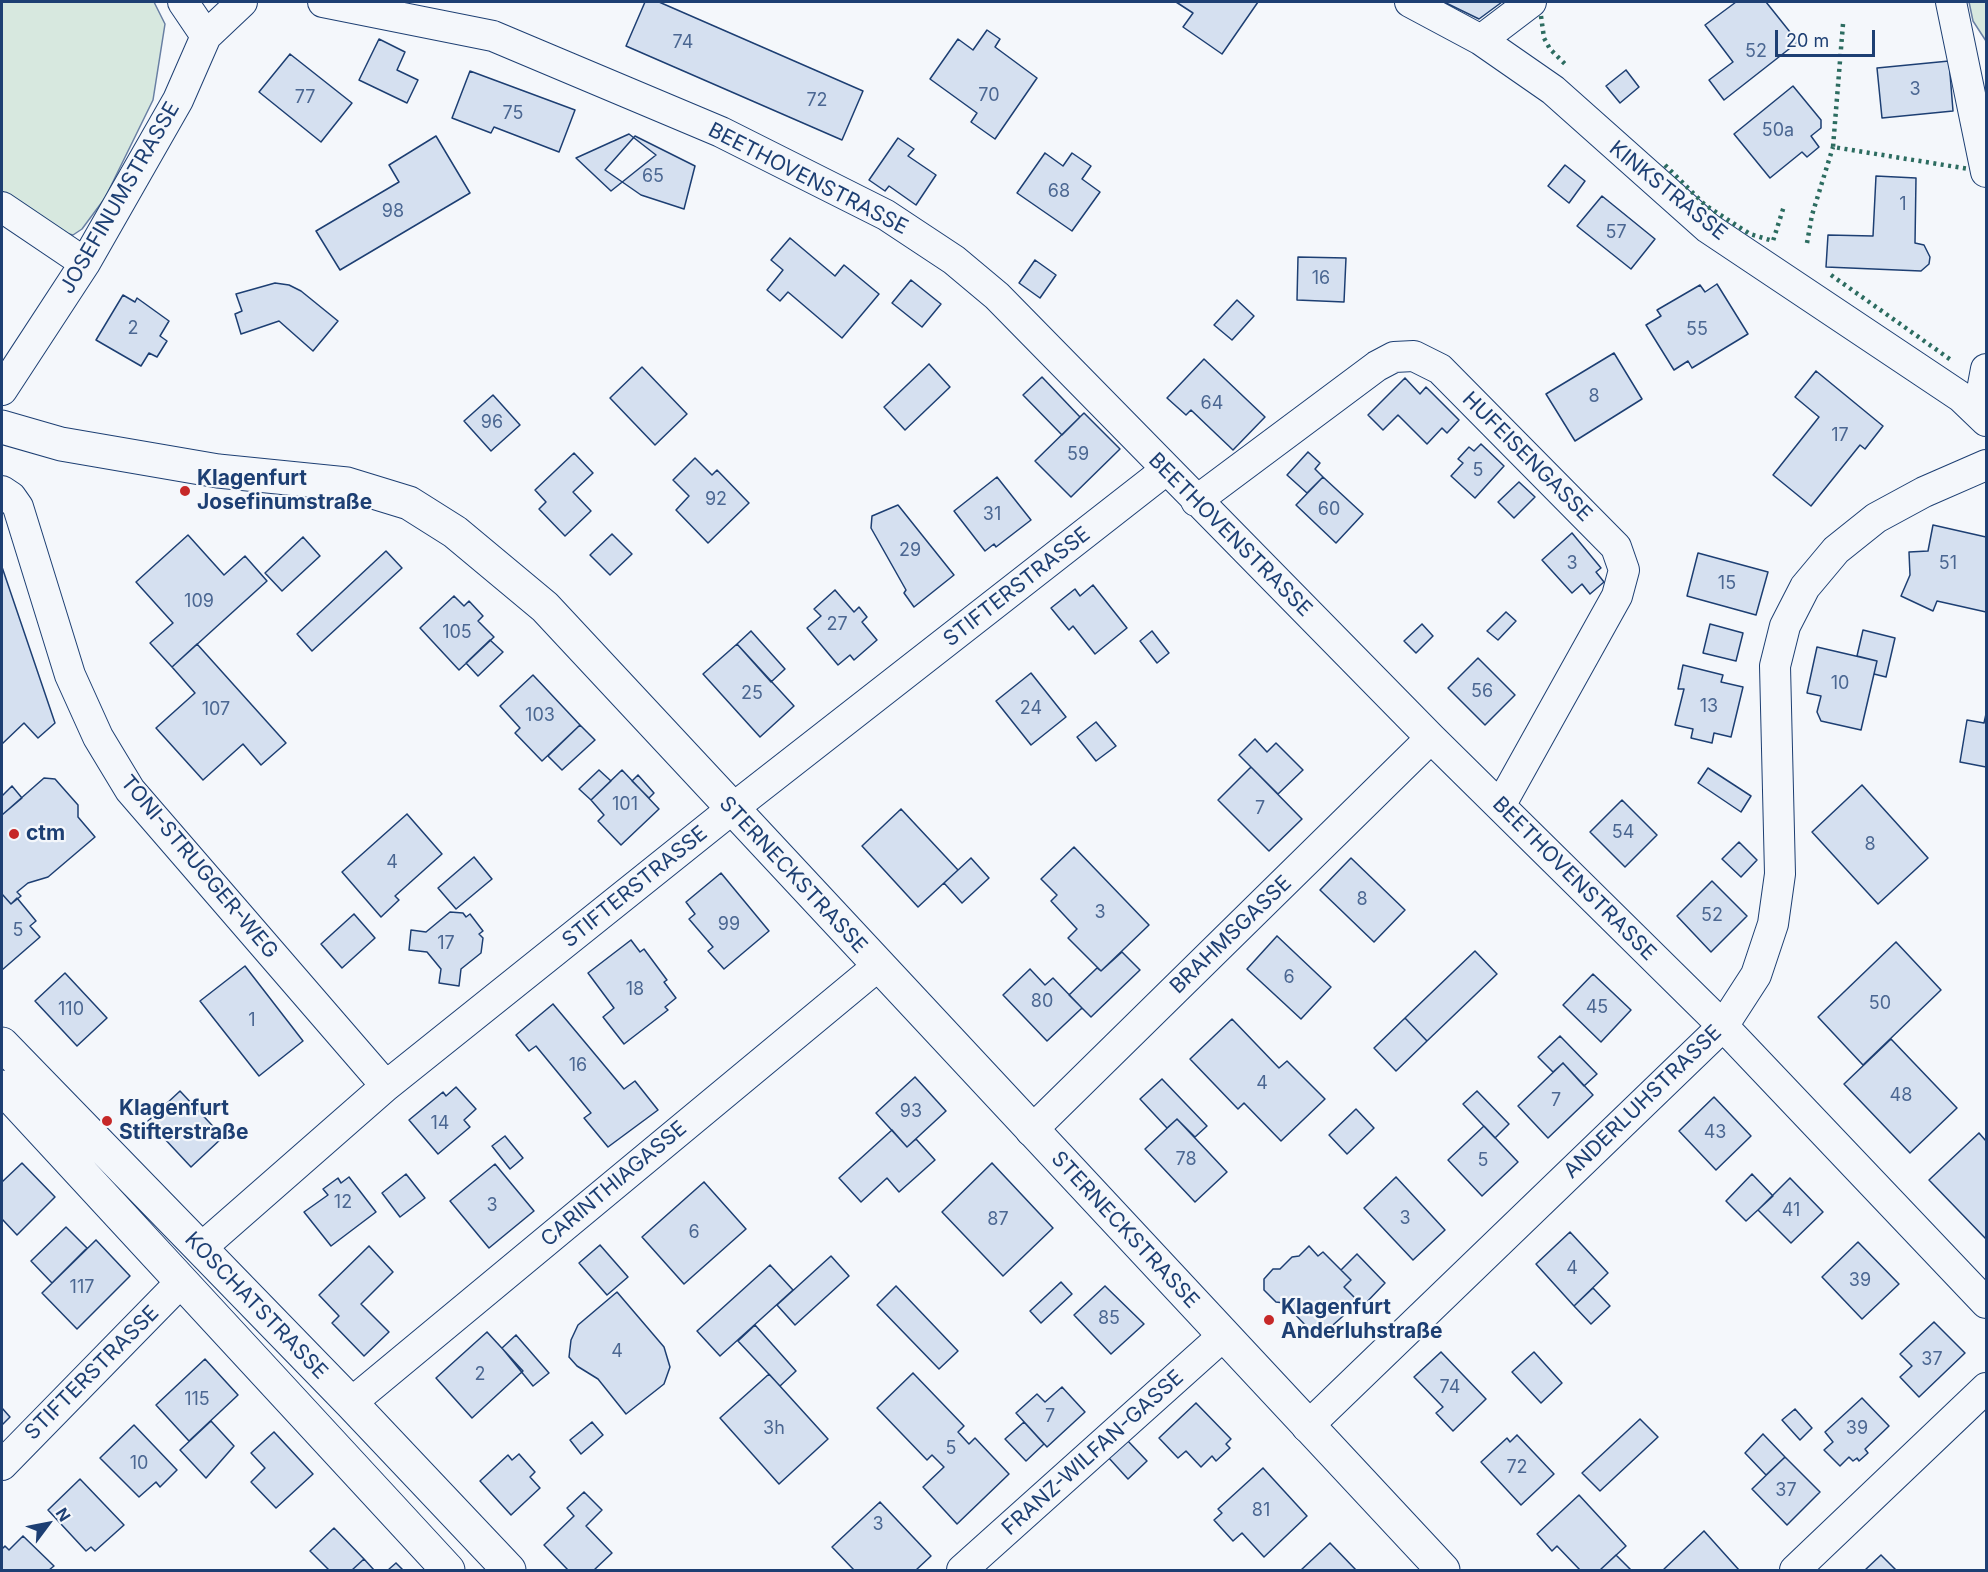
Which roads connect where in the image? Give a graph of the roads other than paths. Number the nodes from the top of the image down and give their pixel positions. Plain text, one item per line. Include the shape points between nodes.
1 (183, 2) edge
2 (242, 2) edge
3 (323, 2) edge
4 (1410, 2) edge
5 (1531, 2) edge
6 (1951, 2) edge
7 (206, 36) junction
8 (1481, 40) junction
9 (1986, 172) edge
10 (2, 207) edge
11 (85, 263) junction
12 (1986, 369) edge
13 (2, 390) edge
14 (1982, 417) edge
15 (2, 427) edge
16 (1986, 465) edge
17 (1166, 470) junction
18 (2, 491) edge
19 (1196, 501) junction
20 (1431, 738) junction
21 (1500, 806) junction
22 (732, 809) junction
23 (878, 966) junction
24 (1722, 1026) junction
25 (2, 1044) edge
26 (387, 1086) junction
27 (2, 1087) edge
28 (1031, 1131) junction
29 (200, 1249) junction
30 (182, 1281) junction
31 (1986, 1303) edge
32 (1224, 1335) junction
33 (1986, 1388) edge
34 (351, 1403) junction
35 (1307, 1427) junction
36 (2, 1465) edge
37 (448, 1570) edge
38 (509, 1570) edge
39 (962, 1570) edge
40 (1443, 1570) edge
41 (1795, 1570) edge

1 - 7 street
2 - 7 street
3 - 17 street, BEETHOVENSTRASSE via 493,36 721,132 886,215 954,260 997,296
4 - 8 street, KINKSTRASSE
5 - 8 street
6 - 9 street
7 - 11 street, JOSEFINUMSTRASSE via 178,100
8 - 14 street, KINKSTRASSE via 1553,90 1708,228 1951,390
10 - 11 street
11 - 13 street, JOSEFINUMSTRASSE
12 - 14 street
15 - 22 street, STERNECKSTRASSE via 61,444 218,471 347,484 409,503 455,532 545,607
16 - 24 street, ANDERLUHSTRASSE via 1876,518 1836,550 1805,587 1785,626 1775,666 1780,874 1773,924 1756,975
17 - 19 street, BEETHOVENSTRASSE
17 - 22 street, STIFTERSTRASSE
18 - 26 street, TONI-STRUGGER-WEG via 18,507 70,675 98,737 130,790
19 - 20 street, BEETHOVENSTRASSE
19 - 21 street, HUFEISENGASSE via 1377,366 1394,357 1414,356 1440,369 1616,547 1623,570 1617,596
20 - 21 street, BEETHOVENSTRASSE
20 - 28 street, BRAHMSGASSE
21 - 24 street, BEETHOVENSTRASSE
22 - 23 street, STERNECKSTRASSE
22 - 26 street, STIFTERSTRASSE
23 - 28 street, STERNECKSTRASSE
23 - 34 street, CARINTHIAGASSE
24 - 31 street, BEETHOVENSTRASSE
24 - 35 street, ANDERLUHSTRASSE
25 - 29 street, KOSCHATSTRASSE
26 - 29 street, STIFTERSTRASSE
27 - 30 street, KOSCHATSTRASSE
28 - 32 street, STERNECKSTRASSE
29 - 34 street, KOSCHATSTRASSE
30 - 36 street, STIFTERSTRASSE
30 - 37 street, KOSCHATSTRASSE
32 - 35 street, STERNECKSTRASSE
32 - 39 street, FRANZ-WILFAN-GASSE
33 - 41 street
34 - 38 street, KOSCHATSTRASSE
35 - 40 street, STERNECKSTRASSE

